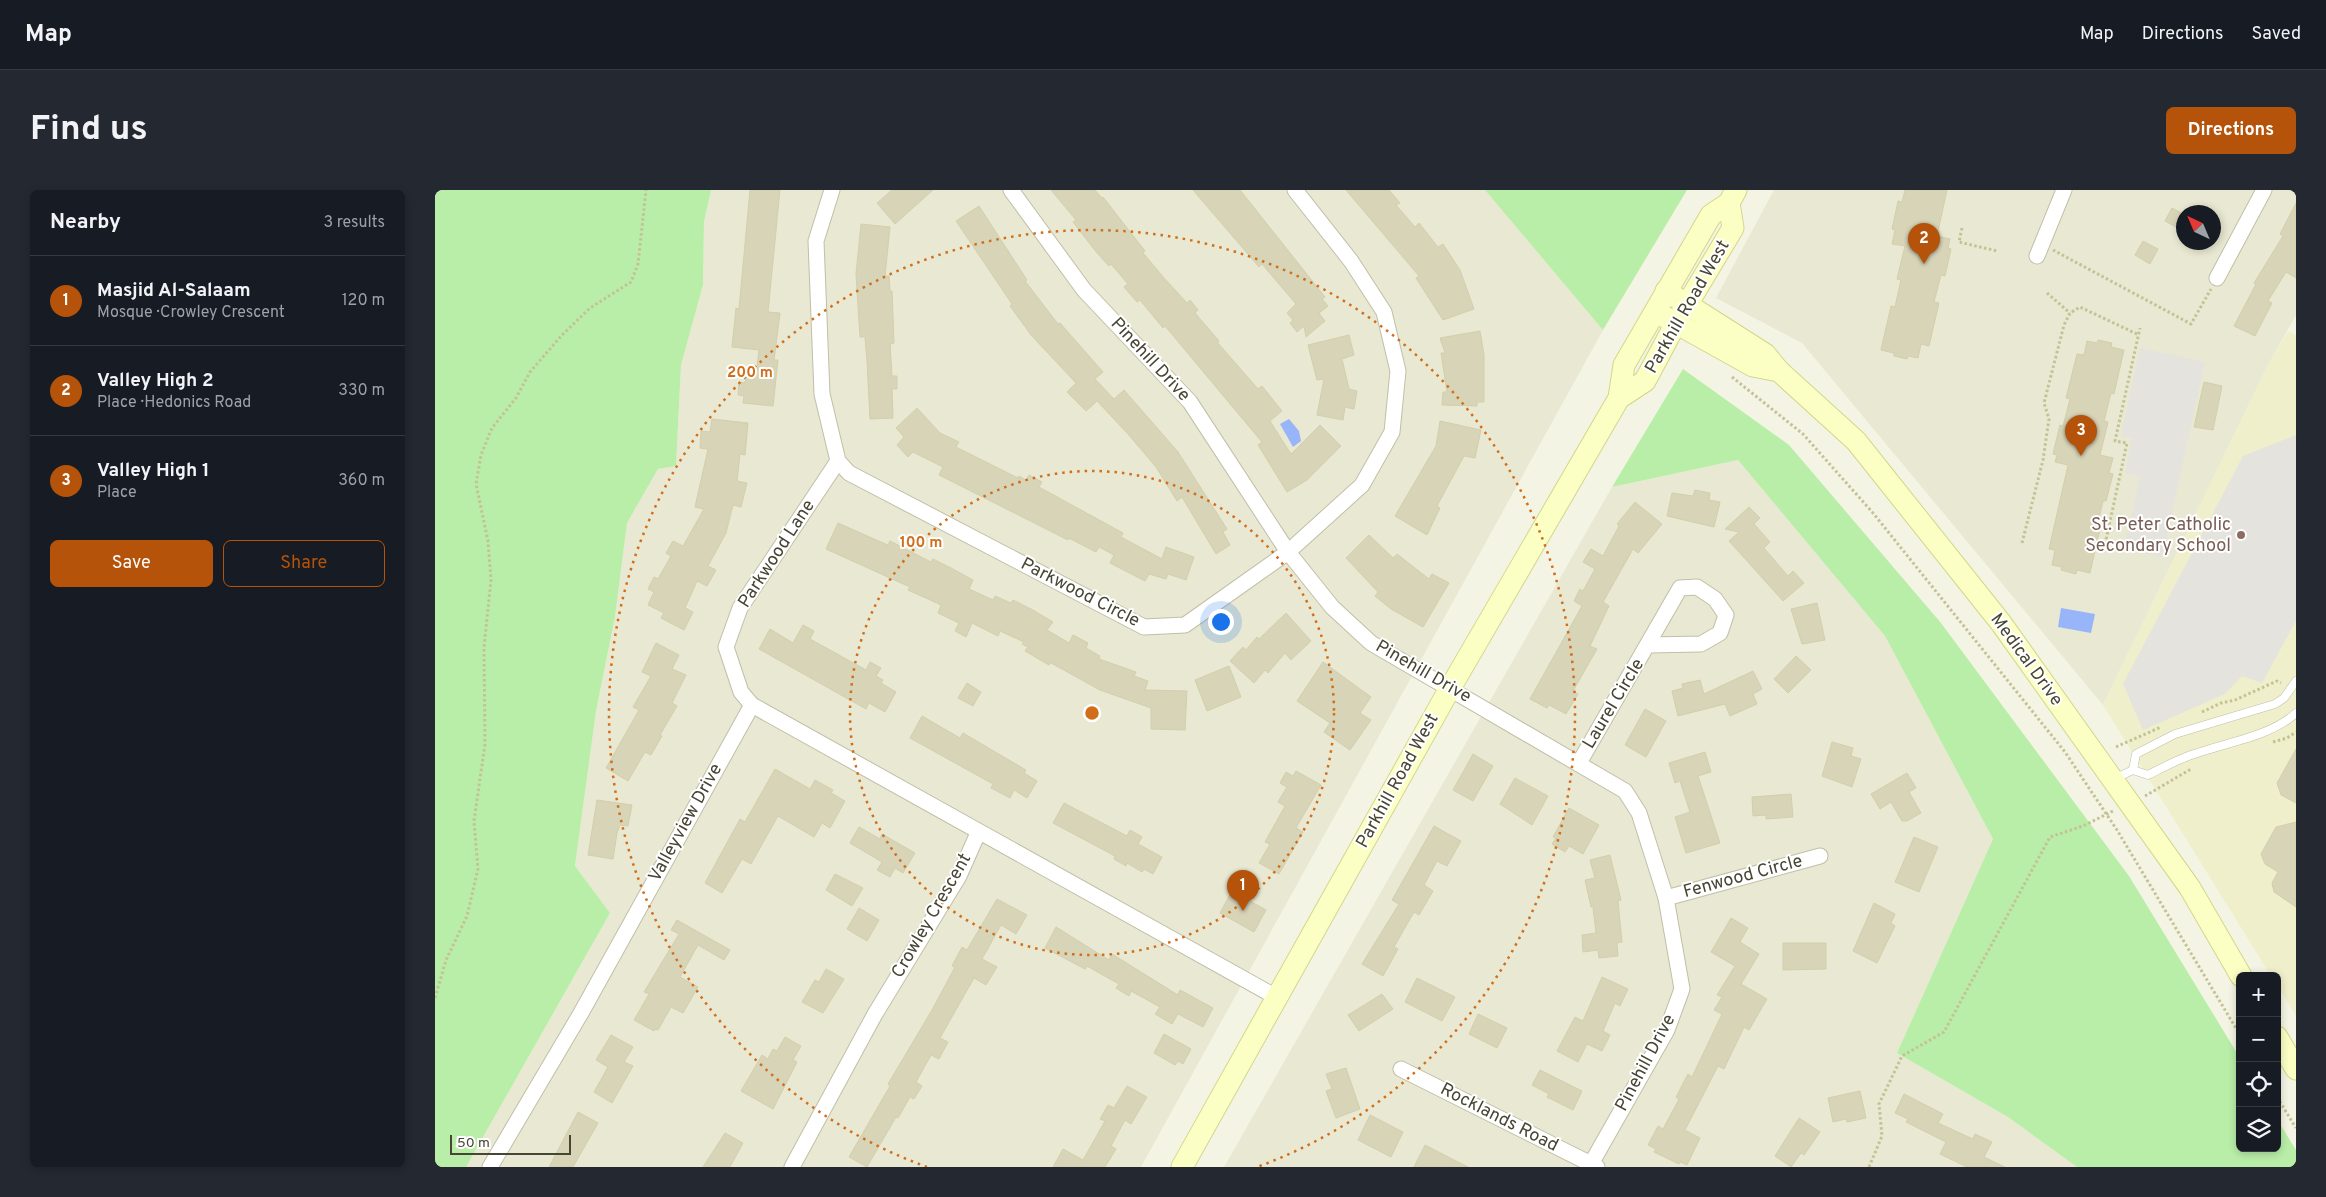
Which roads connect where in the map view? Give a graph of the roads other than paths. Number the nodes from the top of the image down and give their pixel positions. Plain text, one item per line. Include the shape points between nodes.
1 (832, 190) edge
2 (1011, 190) edge
3 (1295, 190) edge
4 (2064, 190) edge
5 (2264, 190) edge
6 (1732, 197) edge
7 (2039, 250) road end
8 (2217, 278) road end
9 (1666, 291) junction
10 (1688, 304) junction
11 (1655, 311) junction
12 (1676, 323) junction
13 (1779, 371) junction
14 (1619, 398) junction
15 (837, 461) junction
16 (1288, 552) junction
17 (1648, 646) junction
18 (2296, 681) edge
19 (1449, 690) junction
20 (752, 705) junction
21 (2296, 713) edge
22 (1579, 763) junction
23 (2133, 770) junction
24 (2112, 780) junction
25 (978, 832) junction
26 (1819, 856) dead end
27 (1666, 898) junction
28 (2239, 972) edge
29 (1278, 998) junction
30 (2281, 1044) edge
31 (2296, 1068) edge
32 (1401, 1069) dead end
33 (1594, 1166) edge
34 (490, 1167) edge
35 (792, 1167) edge
36 (1182, 1167) edge

1 - 15 street via 816,241 822,394
2 - 16 street, Pinehill Drive via 1084,290 1190,402
3 - 16 street, Parkwood Circle via 1351,261 1384,312 1398,371 1392,432 1362,485
4 - 7 street
5 - 8 street
6 - 9 main road, Parkhill Road West via 1711,215
6 - 10 main road, Parkhill Road West via 1733,228
9 - 10 main road, Medical Drive
9 - 11 main road, Parkhill Road West
10 - 12 main road, Parkhill Road West
10 - 13 main road, Medical Drive via 1765,354
11 - 12 main road
11 - 14 main road, Parkhill Road West via 1624,365
12 - 13 main road via 1753,366
12 - 14 main road, Parkhill Road West via 1645,381
13 - 24 main road, Medical Drive via 1856,441 2001,624
14 - 19 main road, Parkhill Road West
15 - 16 street, Parkwood Circle via 849,474 1144,627 1185,626
15 - 20 street, Parkwood Lane via 739,608 725,647 741,692
16 - 19 street, Pinehill Drive via 1331,607 1371,643
17 - 17 street, Laurel Circle via 1701,644 1721,633 1727,615 1715,599 1697,587 1680,588
17 - 22 street, Laurel Circle
18 - 23 lane via 2284,698 2275,704 2175,734 2136,754
19 - 22 street, Pinehill Drive
19 - 29 main road, Parkhill Road West
20 - 25 street
20 - 34 street, Valleyview Drive via 581,1013
21 - 23 lane via 2285,723 2269,730 2185,757 2147,775
22 - 27 street, Pinehill Drive via 1625,791 1639,813
23 - 24 lane
24 - 28 main road, Medical Drive via 2190,888
25 - 29 street, Crowley Crescent
25 - 35 street, Crowley Crescent via 959,876 875,1014
26 - 27 street, Fenwood Circle
27 - 33 street, Pinehill Drive via 1682,989 1667,1030
29 - 36 main road, Parkhill Road West
30 - 31 main road
32 - 33 street, Rocklands Road

